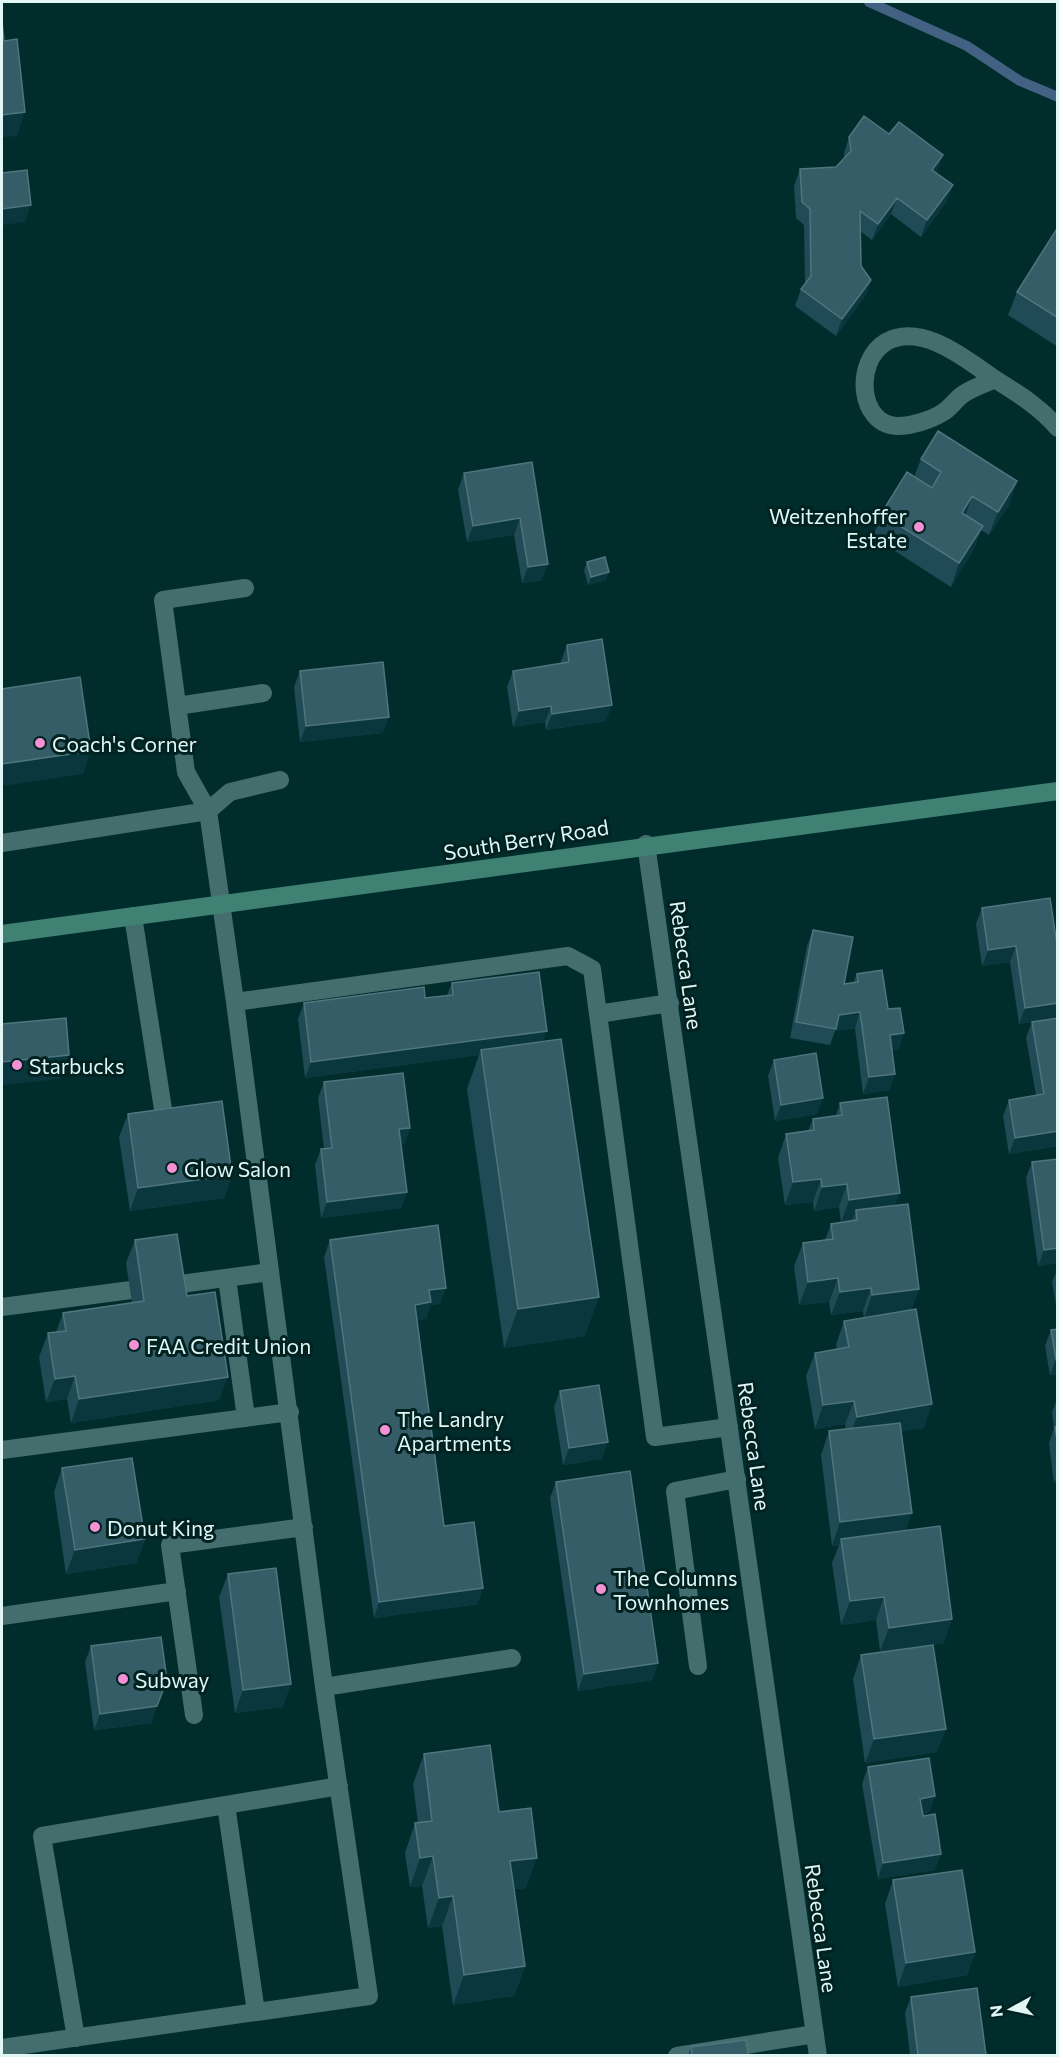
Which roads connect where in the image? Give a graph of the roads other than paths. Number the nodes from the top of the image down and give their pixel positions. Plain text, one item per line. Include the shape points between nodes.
1 (995, 379) junction
2 (1058, 428) edge
3 (245, 588) dead end
4 (263, 693) dead end
5 (177, 706) junction
6 (280, 780) dead end
7 (1058, 791) edge
8 (208, 811) junction
9 (2, 843) edge
10 (646, 844) junction
11 (221, 904) junction
12 (133, 916) junction
13 (2, 934) edge
14 (235, 1002) junction
15 (670, 1003) junction
16 (598, 1014) junction
17 (163, 1109) edge
18 (270, 1272) junction
19 (227, 1278) junction
20 (173, 1285) edge
21 (131, 1290) dead end
22 (2, 1307) edge
23 (290, 1412) junction
24 (246, 1418) junction
25 (729, 1427) junction
26 (2, 1450) edge
27 (737, 1479) junction
28 (304, 1527) junction
29 (177, 1591) junction
30 (2, 1616) edge
31 (512, 1658) dead end
32 (698, 1666) dead end
33 (324, 1687) junction
34 (194, 1715) dead end
35 (339, 1786) junction
36 (226, 1805) junction
37 (256, 2012) junction
38 (815, 2034) junction
39 (76, 2038) junction
40 (2, 2048) edge
41 (677, 2055) edge
42 (818, 2055) edge

1 - 1 street via 952,348 923,339 899,338 886,342 865,365 865,398 877,418 896,426 917,423 942,414 964,394
1 - 2 street via 1045,412
3 - 5 street via 163,600
4 - 5 street
5 - 8 street via 186,772
6 - 8 street via 230,792
7 - 10 street, South Berry Road
8 - 9 street
8 - 11 street
10 - 11 street, South Berry Road
10 - 15 street, Rebecca Lane
11 - 12 street, South Berry Road
11 - 14 street
12 - 13 street, South Berry Road
12 - 17 street
14 - 16 street via 568,956 592,969
14 - 18 street
15 - 16 street
15 - 25 street, Rebecca Lane
16 - 25 street via 655,1437
18 - 19 street
18 - 23 street
19 - 20 street
19 - 24 street
21 - 22 street
23 - 24 street
23 - 28 street
24 - 26 street
25 - 27 street, Rebecca Lane
27 - 32 street via 675,1491
27 - 38 street, Rebecca Lane
28 - 29 street via 170,1545
28 - 33 street
29 - 30 street
29 - 34 street
31 - 33 street
33 - 35 street
35 - 36 street
35 - 37 street via 369,1996
36 - 37 street
36 - 39 street via 42,1836
37 - 39 street
38 - 41 street
38 - 42 street, Rebecca Lane
39 - 40 street

